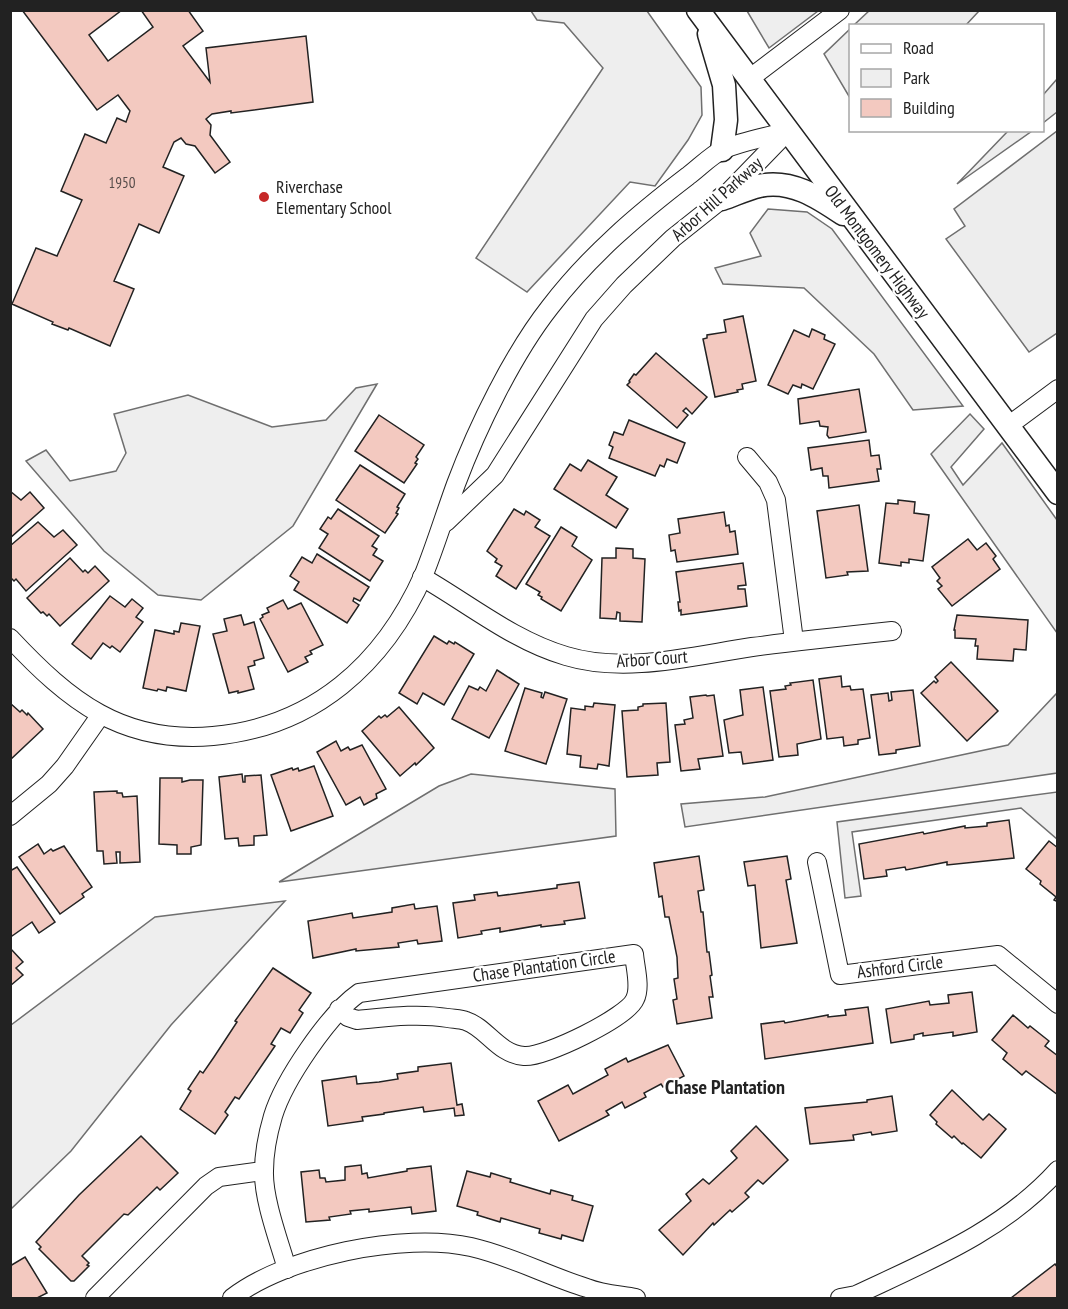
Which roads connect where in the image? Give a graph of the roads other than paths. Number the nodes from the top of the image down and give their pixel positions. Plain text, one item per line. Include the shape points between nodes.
1 (840, 10) edge
2 (701, 15) edge
3 (749, 79) junction
4 (788, 131) junction
5 (722, 150) junction
6 (722, 199) junction
7 (855, 221) junction
8 (1058, 389) edge
9 (1008, 426) junction
10 (747, 457) dead end
11 (1058, 493) edge
12 (444, 525) junction
13 (422, 577) junction
14 (892, 631) dead end
15 (10, 638) edge
16 (794, 641) junction
17 (100, 716) junction
18 (10, 816) edge
19 (817, 862) dead end
20 (1058, 1004) edge
21 (339, 1009) junction
22 (1058, 1170) edge
23 (264, 1171) junction
24 (287, 1269) junction
25 (95, 1299) edge
26 (232, 1299) edge
27 (636, 1299) edge
28 (840, 1299) edge

1 - 3 street
2 - 3 street, Old Montgomery Highway
2 - 5 street via 724,85 726,120
3 - 4 street, Old Montgomery Highway
4 - 5 street, Arbor Hill Parkway
4 - 6 street, Arbor Hill Parkway
4 - 7 street, Old Montgomery Highway
5 - 12 street, Arbor Hill Parkway via 612,238 550,307 513,364 478,434 455,486
6 - 7 street via 759,186 787,186 819,198
6 - 12 street, Arbor Hill Parkway via 673,238 594,319 495,475
7 - 9 street, Old Montgomery Highway
8 - 9 street
9 - 11 street, Old Montgomery Highway
10 - 16 street via 768,482 776,500
12 - 13 street, Arbor Hill Parkway
13 - 16 street, Arbor Court via 515,634 567,657 629,664
13 - 17 street, Arbor Hill Parkway via 391,632 368,661 325,699 302,711 257,729 200,737 147,731
14 - 16 street, Arbor Court
15 - 17 street, Arbor Hill Parkway via 55,684
17 - 18 street via 49,784
19 - 20 street, Ashford Circle via 840,975 998,955
21 - 21 street, Chase Plantation Circle via 358,993 634,954 637,989 627,1010 544,1053 524,1056 506,1051 467,1021 426,1014 357,1020
21 - 23 street, Chase Plantation Circle via 292,1076 273,1115
22 - 28 street via 1031,1196 954,1250
23 - 24 street, Chase Plantation Circle
23 - 25 street via 219,1177 206,1186
24 - 26 street
24 - 27 street via 353,1251 432,1242 471,1247 588,1289

